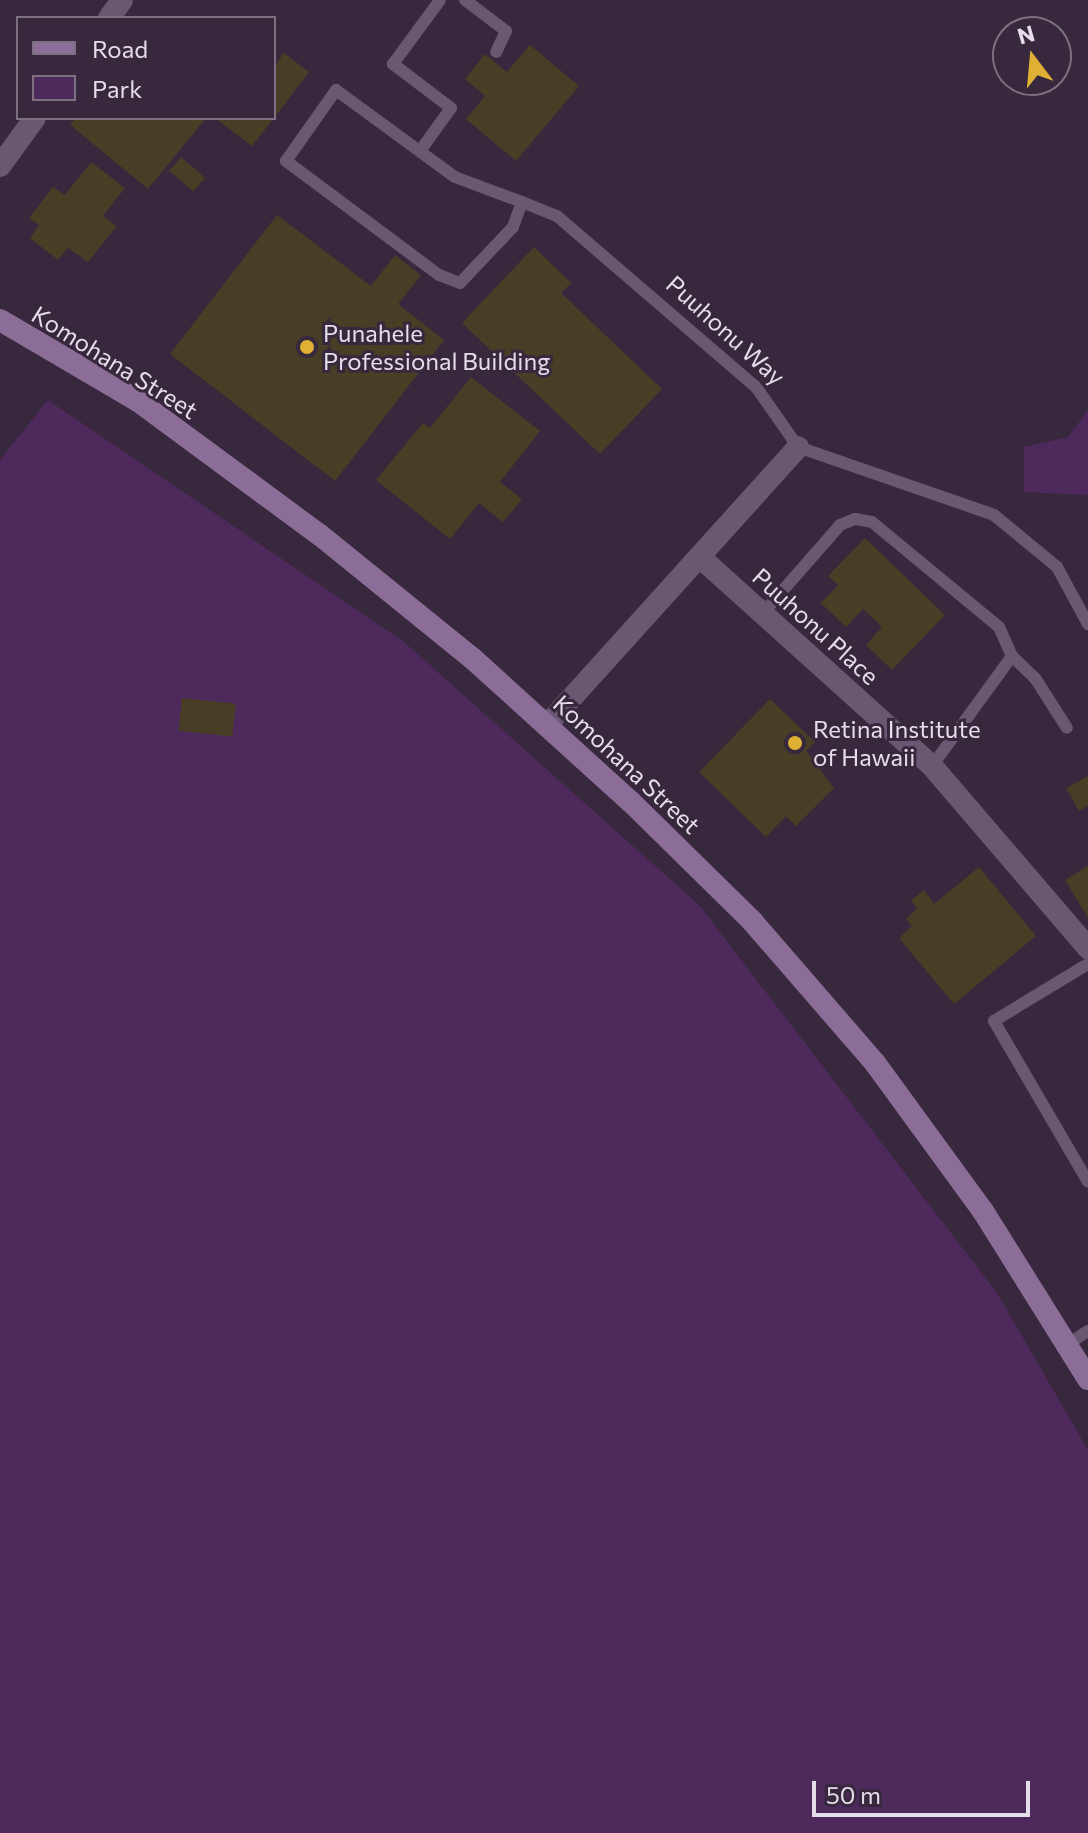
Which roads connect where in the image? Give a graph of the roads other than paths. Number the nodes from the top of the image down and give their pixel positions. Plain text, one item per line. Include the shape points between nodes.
1 (440, 0) edge
2 (465, 0) edge
3 (496, 52) dead end
4 (34, 120) edge
5 (420, 151) junction
6 (0, 166) edge
7 (522, 202) junction
8 (0, 320) edge
9 (798, 447) junction
10 (701, 558) junction
11 (1084, 607) edge
12 (763, 613) junction
13 (1088, 624) edge
14 (1012, 656) junction
15 (548, 724) junction
16 (1067, 728) dead end
17 (932, 766) junction
18 (1088, 948) edge
19 (1088, 964) edge
20 (1088, 1182) edge
21 (1088, 1331) edge
22 (1067, 1345) junction
23 (1088, 1379) edge

1 - 5 lane via 393,64 451,108
2 - 3 lane via 506,31
4 - 6 street
5 - 7 lane, Puuhonu Way via 455,177
5 - 7 lane, Puuhonu Way via 336,90 286,161 439,275 460,283 513,227
7 - 9 lane, Puuhonu Way via 557,216 756,387
8 - 15 main road, Komohana Street via 138,401 320,535
9 - 10 street
9 - 11 lane via 994,515 1057,567
10 - 12 street, Puuhonu Place
10 - 15 street
11 - 13 lane
12 - 14 lane via 840,525 855,519 872,522 999,627
12 - 17 street, Puuhonu Place
14 - 16 lane via 1035,678
14 - 17 lane
15 - 22 main road, Komohana Street via 731,899 821,998 935,1142
17 - 18 street, Puuhonu Place
19 - 20 lane via 994,1021
21 - 22 lane
22 - 23 main road, Komohana Street

